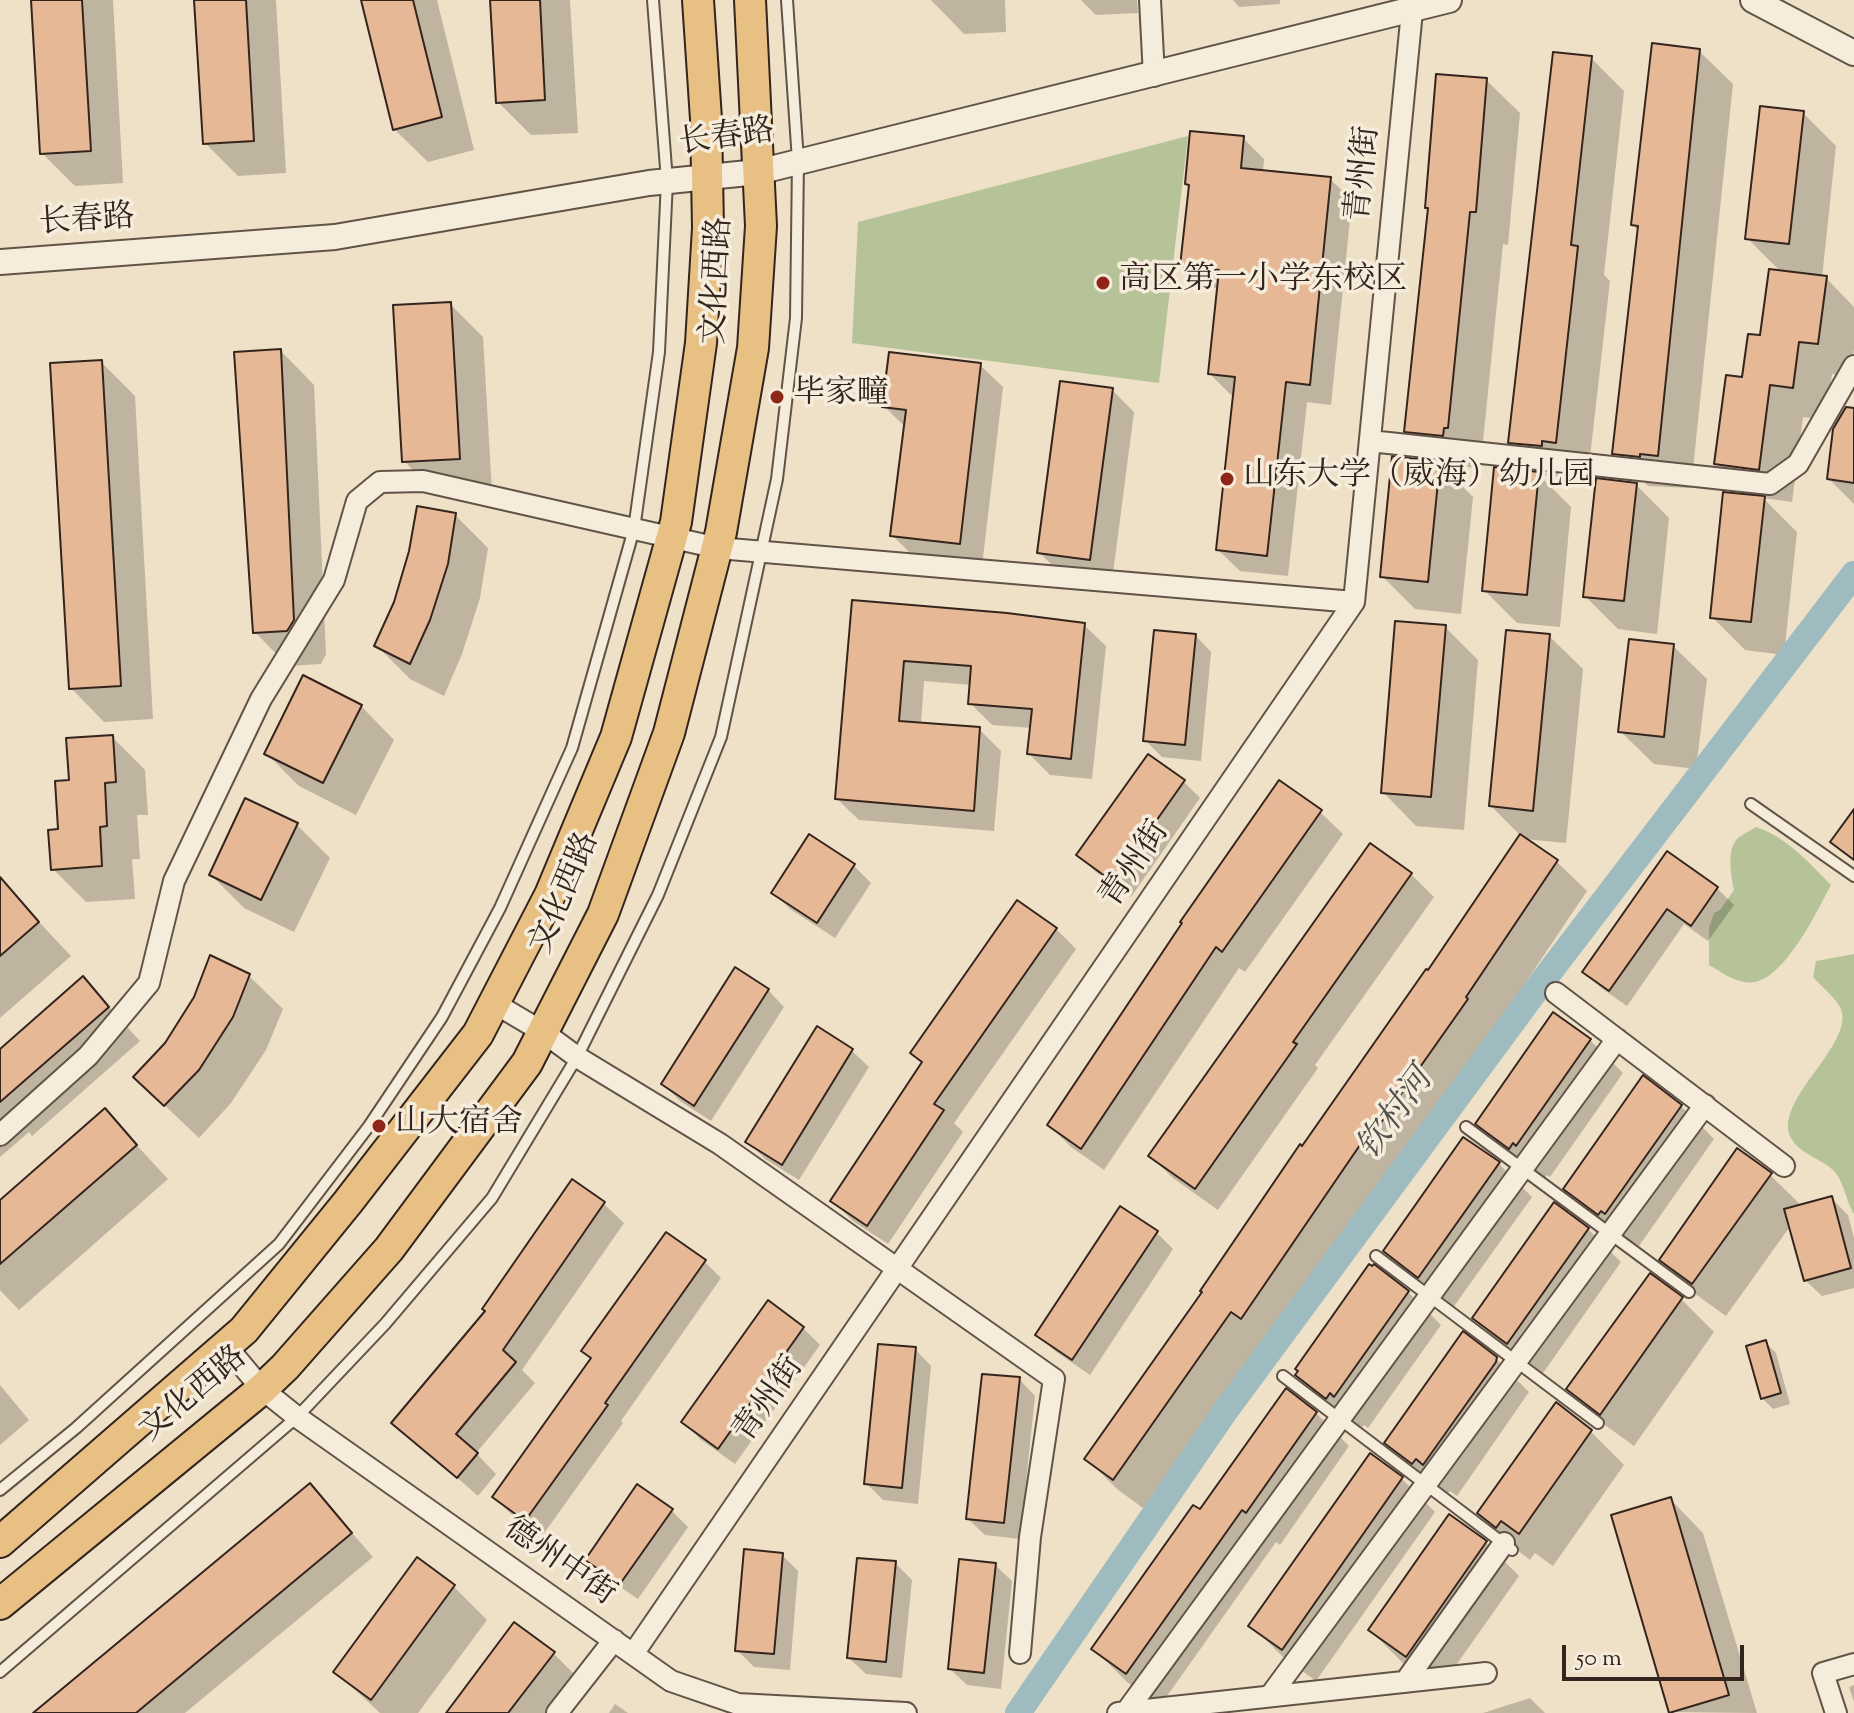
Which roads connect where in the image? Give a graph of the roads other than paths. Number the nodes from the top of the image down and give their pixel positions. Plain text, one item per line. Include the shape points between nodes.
1 (653, 0) edge
2 (698, 0) edge
3 (750, 0) edge
4 (787, 0) edge
5 (1150, 0) edge
6 (1449, 0) edge
7 (1753, 0) edge
8 (1412, 11) junction
9 (1854, 53) edge
10 (1154, 76) junction
11 (798, 161) junction
12 (758, 172) junction
13 (709, 176) junction
14 (667, 181) junction
15 (0, 262) edge
16 (1854, 366) edge
17 (1370, 441) junction
18 (634, 529) junction
19 (671, 538) junction
20 (718, 548) junction
21 (764, 550) junction
22 (1354, 602) junction
23 (1751, 804) dead end
24 (1854, 876) edge
25 (1556, 993) dead end
26 (494, 1003) junction
27 (543, 1032) junction
28 (1617, 1039) junction
29 (577, 1057) junction
30 (1705, 1105) junction
31 (1466, 1127) dead end
32 (1, 1133) edge
33 (1784, 1166) dead end
34 (1522, 1169) junction
35 (1610, 1234) junction
36 (1376, 1256) dead end
37 (898, 1269) junction
38 (1689, 1292) dead end
39 (1429, 1296) junction
40 (226, 1346) junction
41 (1516, 1361) junction
42 (1283, 1376) dead end
43 (262, 1389) junction
44 (297, 1417) junction
45 (1340, 1419) junction
46 (1598, 1423) dead end
47 (1426, 1484) junction
48 (0, 1490) edge
49 (0, 1542) edge
50 (1508, 1546) joint
51 (0, 1604) edge
52 (614, 1640) junction
53 (1020, 1653) dead end
54 (633, 1654) junction
55 (1854, 1664) edge
56 (0, 1672) edge
57 (1486, 1673) dead end
58 (1405, 1682) junction
59 (1270, 1696) junction
60 (1120, 1712) edge
61 (557, 1713) edge
62 (906, 1713) edge
63 (1836, 1713) edge

1 - 14 lane
2 - 13 main road, 文化西路
3 - 12 main road, 文化西路
4 - 11 lane
5 - 10 street
6 - 8 street, 长春路
7 - 9 street
8 - 10 street, 长春路
8 - 17 street, 青州街
10 - 11 street, 长春路
11 - 12 street, 长春路
11 - 21 lane via 796,318
12 - 13 street, 长春路
12 - 20 main road, 文化西路 via 761,226 753,348
13 - 14 street, 长春路
13 - 19 main road, 文化西路 via 701,343
14 - 15 street, 长春路 via 335,237
14 - 18 lane via 659,352
16 - 17 street via 1798,464 1770,484
17 - 22 street, 青州街
18 - 19 street
18 - 32 street via 423,481 380,482 357,501 334,580 261,699 174,881 149,983 88,1056
18 - 48 lane via 572,748 500,908 442,1017 369,1126 279,1244
19 - 20 street
19 - 26 main road, 文化西路 via 616,737 550,895
20 - 21 street
20 - 27 main road, 文化西路 via 669,733 603,914
21 - 22 street
21 - 29 lane via 721,737 658,895
22 - 37 street, 青州街
23 - 24 lane
25 - 28 street
26 - 27 street
26 - 40 main road, 文化西路 via 478,1034 357,1190
27 - 29 street
27 - 43 main road, 文化西路 via 527,1063 389,1249
28 - 30 street
28 - 34 street
29 - 37 street via 720,1144
29 - 44 lane via 492,1198
30 - 33 street
30 - 35 street
31 - 34 lane
34 - 35 lane
34 - 39 street
35 - 38 lane
35 - 41 street
36 - 39 lane
37 - 53 street via 1054,1379 1030,1537
37 - 54 street, 青州街
39 - 41 lane
39 - 45 street
40 - 43 street, 德州中街
40 - 49 main road, 文化西路
41 - 46 lane
41 - 47 street
42 - 45 lane
43 - 44 street, 德州中街
43 - 51 main road, 文化西路
44 - 52 street, 德州中街
44 - 56 lane
45 - 47 lane
45 - 60 street
47 - 50 lane
47 - 59 street
50 - 58 street
52 - 54 street, 德州中街
52 - 61 street
54 - 62 street, 德州中街 via 671,1681 738,1704
55 - 63 street via 1823,1673
57 - 58 street
58 - 59 street
59 - 60 street

